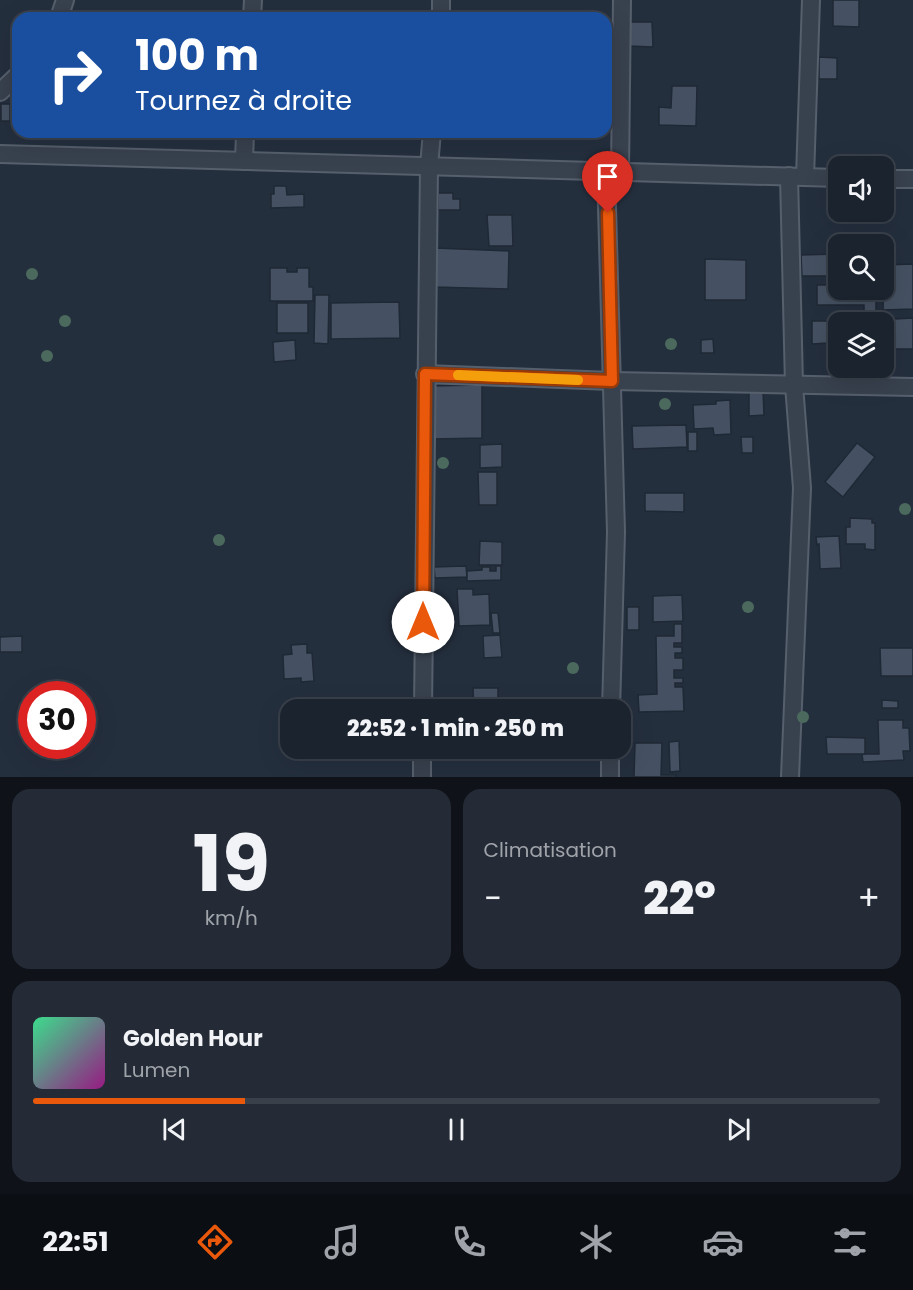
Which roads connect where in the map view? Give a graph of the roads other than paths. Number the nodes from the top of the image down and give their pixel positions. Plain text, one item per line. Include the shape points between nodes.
1 (622, 0) edge
2 (811, 0) edge
3 (12, 81) edge
4 (0, 92) edge
5 (245, 138) edge
6 (431, 138) edge
7 (0, 154) edge
8 (244, 161) junction
9 (429, 166) junction
10 (613, 171) junction
11 (797, 176) junction
12 (828, 178) edge
13 (894, 179) edge
14 (913, 179) edge
15 (425, 374) junction
16 (612, 381) junction
17 (794, 385) junction
18 (913, 387) edge
19 (423, 699) edge
20 (611, 699) edge
21 (422, 759) edge
22 (610, 759) edge
23 (422, 777) edge
24 (610, 777) edge
25 (790, 777) edge

1 - 10 street
2 - 11 street
3 - 4 street
5 - 8 street
6 - 9 street
7 - 8 street
8 - 9 street
9 - 10 street
9 - 15 street
10 - 11 street
10 - 16 street
11 - 12 street
11 - 17 street
13 - 14 street
15 - 16 street
15 - 19 street
16 - 17 street
16 - 20 street via 616,532
17 - 18 street
17 - 25 street via 802,488
21 - 23 street
22 - 24 street

